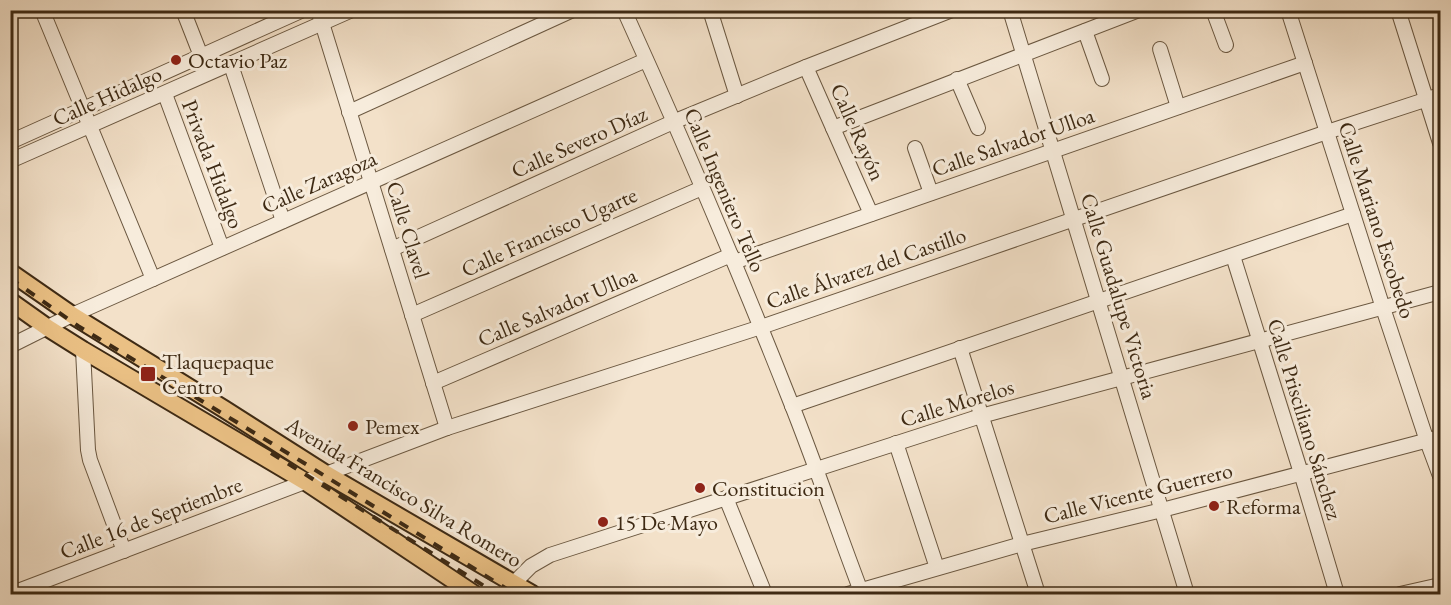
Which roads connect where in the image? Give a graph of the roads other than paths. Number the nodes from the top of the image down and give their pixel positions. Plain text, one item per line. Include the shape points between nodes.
1 (42, 10) edge
2 (183, 10) edge
3 (303, 10) edge
4 (352, 10) edge
5 (573, 10) edge
6 (624, 10) edge
7 (710, 10) edge
8 (952, 10) edge
9 (1010, 10) edge
10 (1139, 10) edge
11 (1214, 10) edge
12 (1288, 10) edge
13 (1398, 10) edge
14 (320, 17) edge
15 (1085, 31) junction
16 (1226, 45) dead end
17 (1160, 49) dead end
18 (1023, 54) junction
19 (201, 57) junction
20 (646, 60) junction
21 (1305, 63) junction
22 (231, 65) junction
23 (806, 67) junction
24 (1101, 79) dead end
25 (957, 80) junction
26 (165, 94) junction
27 (737, 96) junction
28 (1434, 97) edge
29 (1178, 107) junction
30 (83, 110) junction
31 (349, 112) junction
32 (673, 122) junction
33 (90, 127) junction
34 (833, 128) junction
35 (978, 128) dead end
36 (1327, 132) junction
37 (10, 142) edge
38 (1440, 143) edge
39 (915, 148) dead end
40 (1053, 151) junction
41 (10, 161) edge
42 (371, 182) junction
43 (702, 188) junction
44 (931, 193) junction
45 (871, 214) junction
46 (1353, 214) junction
47 (1074, 219) junction
48 (284, 221) junction
49 (222, 248) junction
50 (392, 249) junction
51 (1233, 256) junction
52 (733, 258) junction
53 (10, 272) edge
54 (153, 279) junction
55 (1440, 292) edge
56 (10, 301) edge
57 (1098, 301) junction
58 (1383, 308) junction
59 (72, 315) junction
60 (412, 315) junction
61 (761, 327) junction
62 (48, 328) junction
63 (1259, 341) junction
64 (10, 346) edge
65 (960, 348) junction
66 (83, 350) junction
67 (1122, 378) junction
68 (433, 383) junction
69 (792, 406) junction
70 (981, 416) junction
71 (447, 429) junction
72 (1434, 439) edge
73 (896, 443) junction
74 (816, 469) junction
75 (1301, 473) junction
76 (326, 474) junction
77 (1440, 476) edge
78 (306, 482) junction
79 (726, 498) junction
80 (1162, 510) junction
81 (1022, 544) junction
82 (124, 551) junction
83 (937, 568) junction
84 (1440, 585) edge
85 (509, 589) edge
86 (1037, 592) edge
87 (857, 593) edge
88 (10, 594) edge
89 (474, 594) edge
90 (532, 594) edge
91 (765, 594) edge
92 (1022, 594) edge
93 (1187, 594) edge
94 (1337, 594) edge
95 (1400, 594) edge

1 - 30 street
2 - 19 street
3 - 19 street, Calle Hidalgo
4 - 14 street, Calle Hidalgo
5 - 31 street
6 - 20 street, Calle Ingeniero Tello
7 - 27 street
8 - 23 street, Calle Severo Díaz
9 - 18 street, Calle Guadalupe Victoria
10 - 15 street
11 - 16 street
12 - 21 street, Calle Mariano Escobedo
13 - 28 street
14 - 22 street, Calle Hidalgo
14 - 31 street, Calle Clavel
15 - 18 street
15 - 24 street
17 - 29 street
18 - 25 street
18 - 40 street, Calle Guadalupe Victoria
19 - 30 street, Calle Hidalgo
20 - 32 street, Calle Ingeniero Tello
20 - 42 street, Calle Zaragoza
21 - 29 street, Calle Salvador Ulloa
21 - 36 street, Calle Mariano Escobedo
22 - 26 street, Calle Hidalgo
22 - 48 street
23 - 27 street, Calle Severo Díaz
23 - 34 street, Calle Rayón
25 - 34 street
25 - 35 street
26 - 33 street, Calle Hidalgo
26 - 49 street, Privada Hidalgo
27 - 32 street, Calle Severo Díaz
28 - 36 street, Calle Álvarez del Castillo
28 - 38 street
29 - 40 street, Calle Salvador Ulloa
30 - 33 street
30 - 37 street, Calle Hidalgo
31 - 42 street, Calle Clavel
32 - 43 street, Calle Ingeniero Tello
32 - 50 street, Calle Severo Díaz
33 - 41 street, Calle Hidalgo
33 - 54 street
34 - 45 street, Calle Rayón
36 - 46 street, Calle Mariano Escobedo
36 - 47 street, Calle Álvarez del Castillo
39 - 44 street
40 - 44 street, Calle Salvador Ulloa
40 - 47 street, Calle Guadalupe Victoria
42 - 48 street, Calle Zaragoza
42 - 50 street, Calle Clavel
43 - 52 street, Calle Ingeniero Tello
43 - 60 street, Calle Francisco Ugarte
44 - 45 street, Calle Salvador Ulloa
45 - 52 street, Calle Salvador Ulloa
46 - 51 street
46 - 58 street, Calle Mariano Escobedo
47 - 57 street, Calle Guadalupe Victoria
47 - 61 street, Calle Álvarez del Castillo
48 - 49 street, Calle Zaragoza
49 - 54 street, Calle Zaragoza
50 - 60 street, Calle Clavel
51 - 57 street
51 - 63 street, Calle Prisciliano Sánchez
52 - 61 street, Calle Ingeniero Tello
52 - 68 street, Calle Salvador Ulloa
53 - 59 main road, Avenida Francisco Silva Romero
54 - 59 street, Calle Zaragoza
55 - 58 street, Calle Morelos
56 - 62 main road, Avenida Francisco Silva Romero
57 - 65 street
57 - 67 street, Calle Guadalupe Victoria
58 - 63 street, Calle Morelos
58 - 72 street, Calle Mariano Escobedo
59 - 62 street, Calle Zaragoza
59 - 76 main road, Avenida Francisco Silva Romero
60 - 68 street, Calle Clavel
61 - 69 street, Calle Ingeniero Tello
61 - 71 street, Calle Álvarez del Castillo
62 - 64 street, Calle Zaragoza
62 - 66 main road, Avenida Francisco Silva Romero
63 - 67 street, Calle Morelos
63 - 75 street, Calle Prisciliano Sánchez
65 - 69 street
65 - 70 street
66 - 78 main road, Avenida Francisco Silva Romero
66 - 82 street via 88,450
67 - 70 street, Calle Morelos
67 - 80 street, Calle Guadalupe Victoria
68 - 71 street, Calle Clavel
69 - 74 street, Calle Ingeniero Tello
70 - 73 street, Calle Morelos
70 - 81 street
71 - 76 street, Calle Álvarez del Castillo
72 - 75 street, Calle Vicente Guerrero
72 - 77 street, Calle Mariano Escobedo
73 - 74 street, Calle Morelos
73 - 83 street
74 - 79 street, Calle Morelos
74 - 87 street, Calle Ingeniero Tello
75 - 80 street, Calle Vicente Guerrero
75 - 94 street, Calle Prisciliano Sánchez
76 - 78 street, Calle Álvarez del Castillo
76 - 85 main road, Avenida Francisco Silva Romero
78 - 82 street, Calle 16 de Septiembre
78 - 89 main road, Avenida Francisco Silva Romero
79 - 85 street, Calle Morelos via 550,555 531,566
79 - 91 street
80 - 81 street, Calle Vicente Guerrero
80 - 93 street, Calle Guadalupe Victoria
81 - 83 street, Calle Vicente Guerrero
81 - 86 street
82 - 88 street, Calle 16 de Septiembre
83 - 87 street, Calle Vicente Guerrero
84 - 95 street
85 - 90 main road, Avenida Francisco Silva Romero
86 - 92 street

